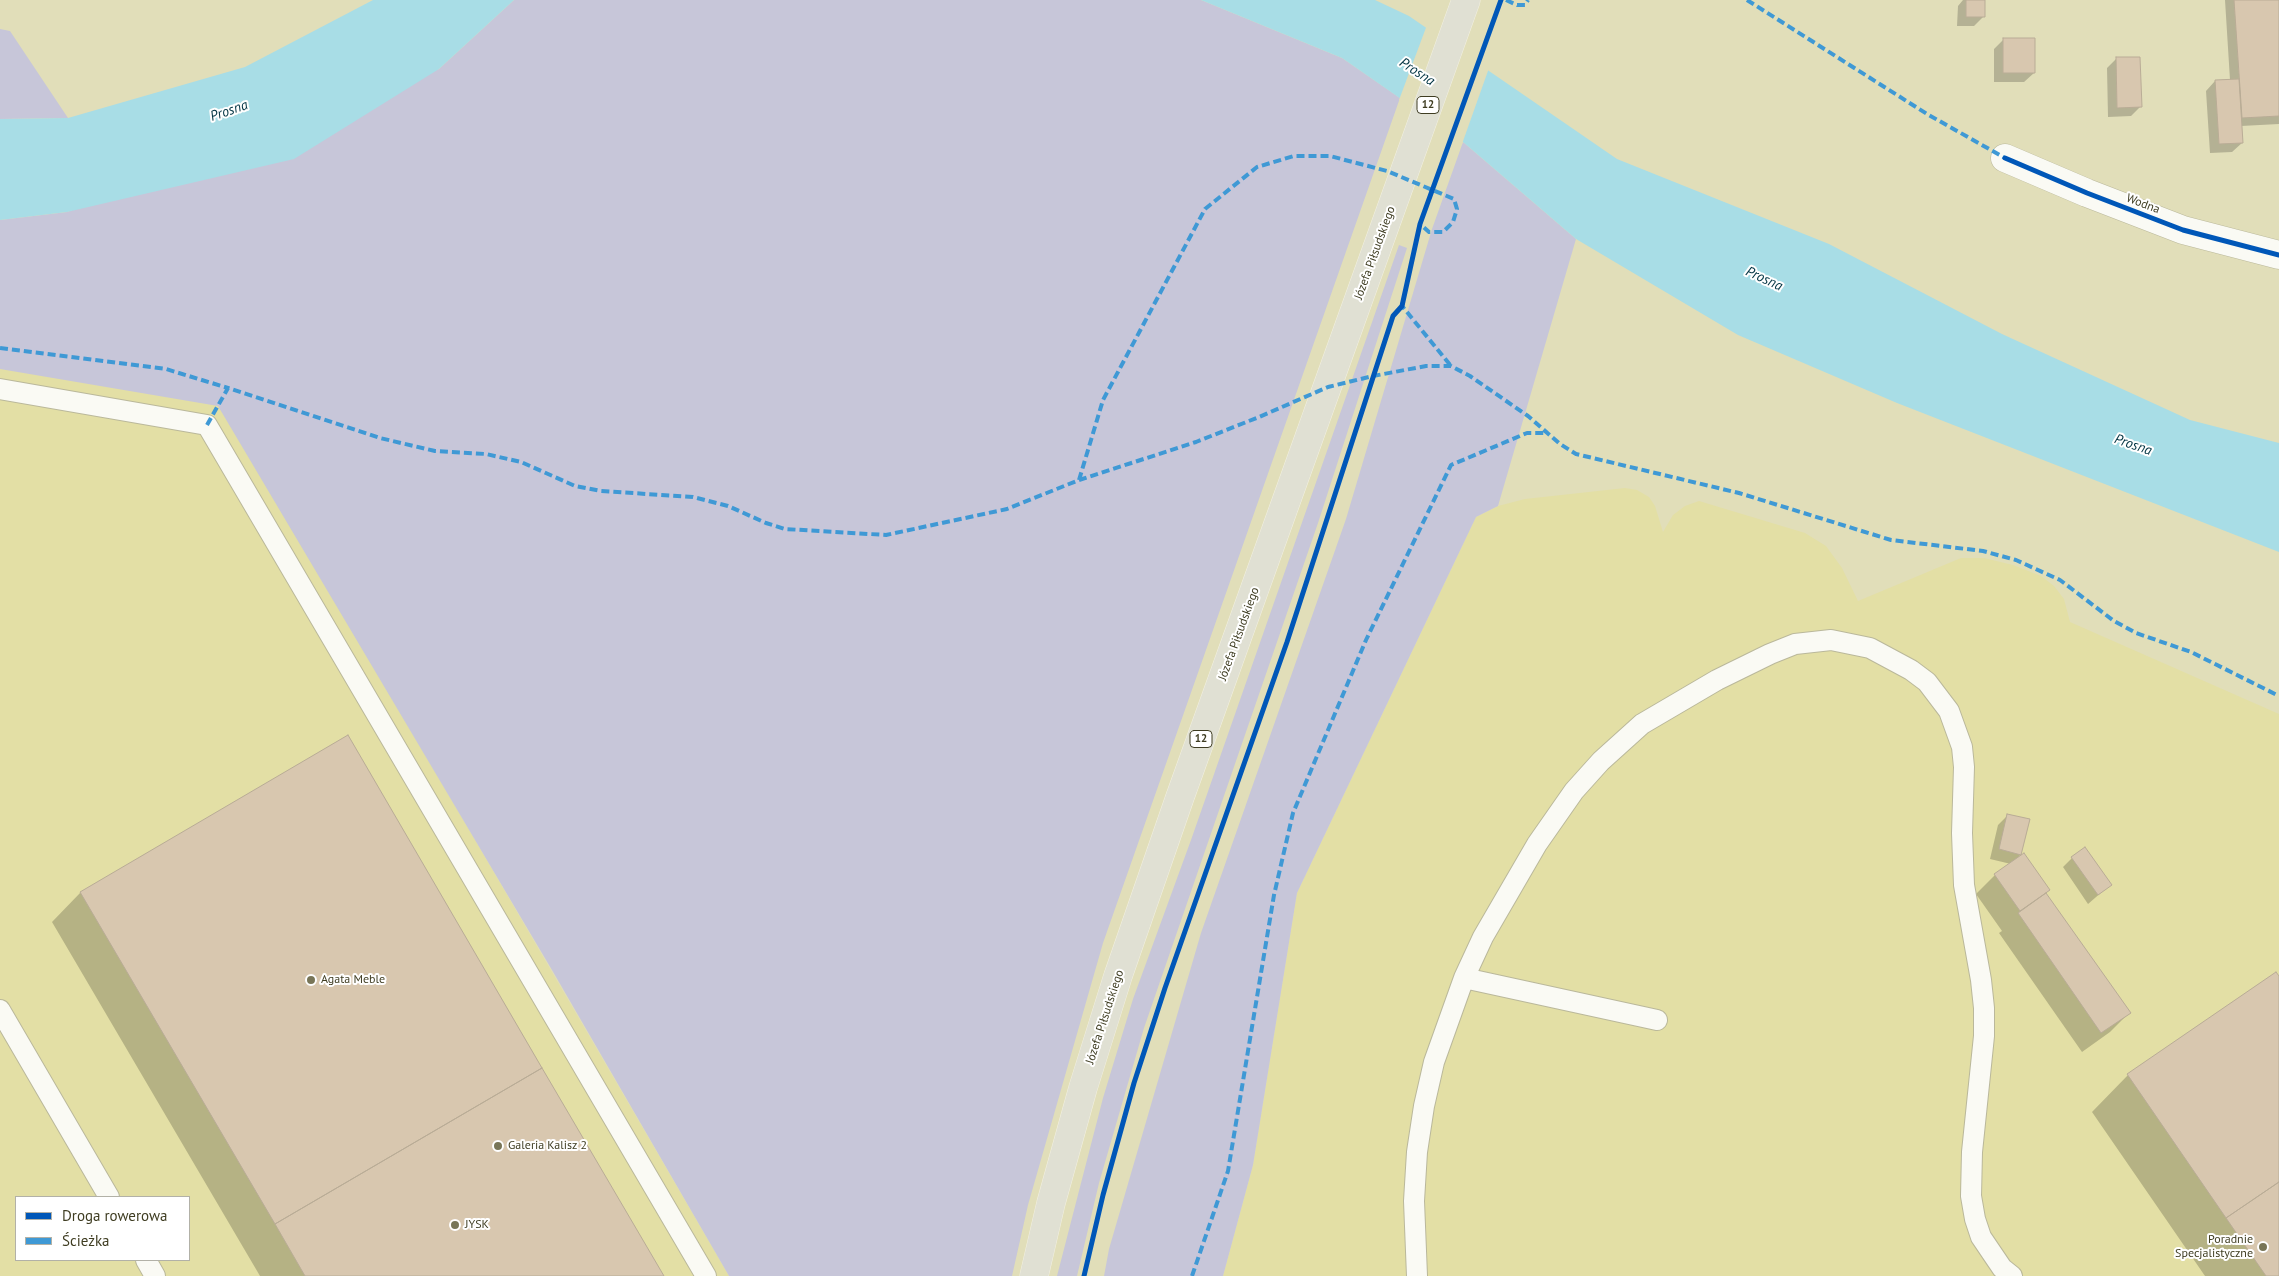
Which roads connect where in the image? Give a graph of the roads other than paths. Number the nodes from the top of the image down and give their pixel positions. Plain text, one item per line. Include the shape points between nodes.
1 (1466, 0) edge
2 (2005, 158) dead end
3 (2279, 255) edge
4 (0, 389) edge
5 (1464, 978) junction
6 (0, 1010) edge
7 (1657, 1020) dead end
8 (108, 1196) edge
9 (147, 1261) edge
10 (155, 1276) edge
11 (706, 1276) edge
12 (1034, 1276) edge
13 (1417, 1276) edge
14 (2012, 1276) edge

1 - 12 main road, Józefa Piłsudskiego / 12 via 1118,976 1083,1088
2 - 3 street, Wodna via 2183,230
4 - 11 lane via 207,425
5 - 7 lane
5 - 13 lane via 1434,1062 1424,1106 1414,1201
5 - 14 lane via 1503,900 1536,844 1600,761 1642,724 1717,680 1795,644 1831,640 1870,648 1891,658 1927,682 1949,711 1962,748 1963,876 1981,980 1984,1027 1971,1196 1981,1237 1996,1261
6 - 8 lane
9 - 10 lane

